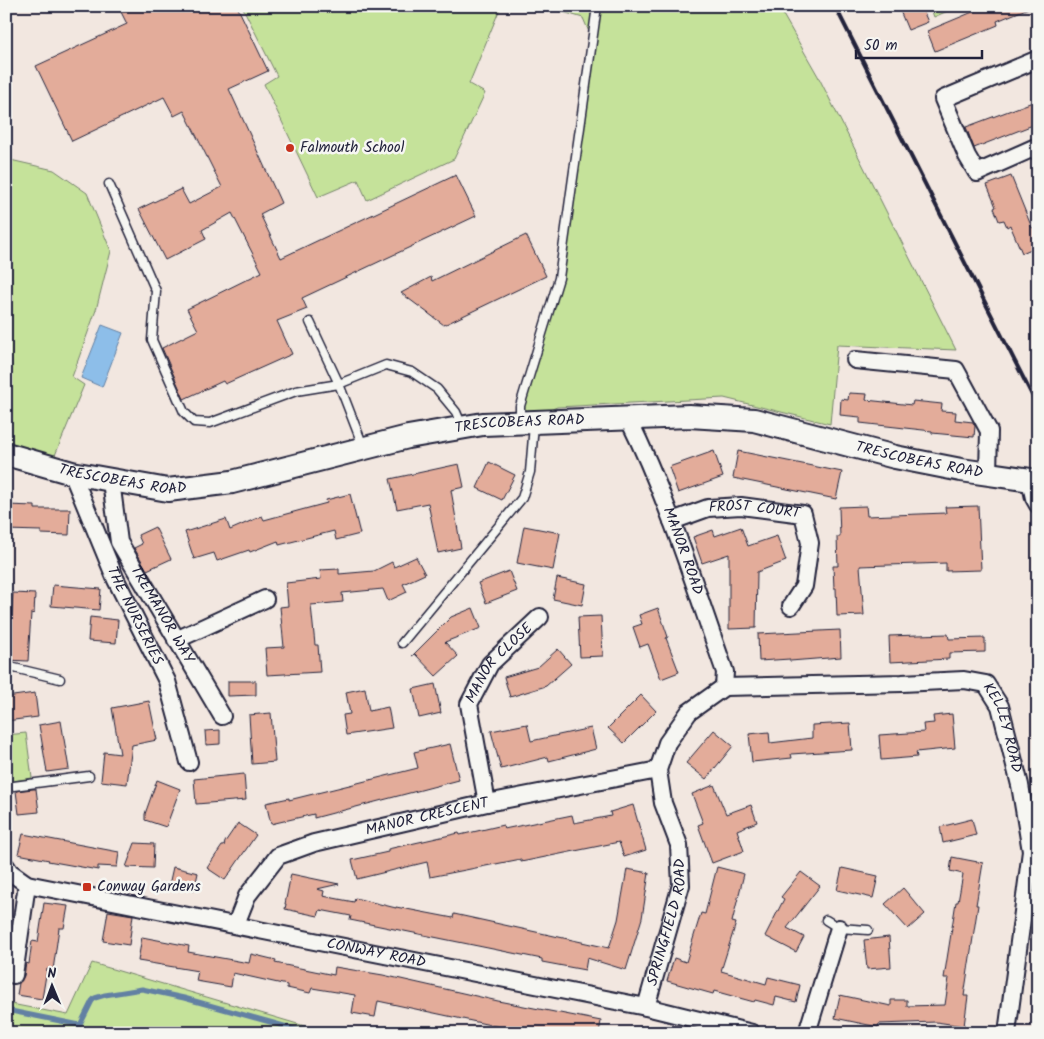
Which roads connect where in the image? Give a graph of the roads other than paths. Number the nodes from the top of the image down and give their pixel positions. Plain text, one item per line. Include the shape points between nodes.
1 (597, 6) edge
2 (1038, 59) edge
3 (1038, 146) edge
4 (109, 184) dead end
5 (310, 322) dead end
6 (855, 360) dead end
7 (339, 384) junction
8 (628, 418) junction
9 (527, 422) junction
10 (463, 428) junction
11 (363, 448) junction
12 (6, 454) edge
13 (72, 473) junction
14 (988, 473) junction
15 (1034, 480) edge
16 (112, 481) junction
17 (1038, 505) edge
18 (672, 521) junction
19 (265, 599) dead end
20 (791, 606) dead end
21 (540, 617) dead end
22 (176, 640) junction
23 (402, 643) dead end
24 (6, 666) edge
25 (60, 679) dead end
26 (724, 687) junction
27 (222, 716) dead end
28 (189, 762) dead end
29 (658, 770) junction
30 (89, 776) dead end
31 (6, 787) edge
32 (487, 803) junction
33 (6, 866) edge
34 (27, 884) junction
35 (236, 924) junction
36 (833, 924) joint
37 (868, 930) dead end
38 (6, 973) edge
39 (646, 1007) junction
40 (752, 1033) edge
41 (807, 1033) edge
42 (1007, 1033) edge

1 - 9 lane via 559,278 520,406
2 - 3 street via 943,100 977,173
4 - 7 lane via 156,292 152,340 184,412 194,422 210,423 296,391
5 - 7 lane
6 - 14 street via 956,370 989,431
7 - 10 lane via 386,365 412,372 437,389 456,412
7 - 11 lane
8 - 9 street, TRESCOBEAS ROAD
8 - 14 street, TRESCOBEAS ROAD via 689,416 754,420 895,457
8 - 18 street, MANOR ROAD
9 - 10 street, TRESCOBEAS ROAD
9 - 23 lane via 530,472 522,498
10 - 11 street, TRESCOBEAS ROAD
11 - 16 street, TRESCOBEAS ROAD via 232,482 168,490
12 - 13 street, TRESCOBEAS ROAD
13 - 16 street, TRESCOBEAS ROAD
13 - 28 street, THE NURSERIES via 116,580 167,681
14 - 15 street, TRESCOBEAS ROAD
15 - 17 street via 1034,498
16 - 22 street, TREMANOR WAY via 119,542
18 - 20 street, FROST COURT via 708,508 742,506 803,514 809,552 804,586
18 - 26 street, MANOR ROAD via 725,672
19 - 22 street
21 - 32 street, MANOR CLOSE via 490,664 469,704
22 - 27 street, TREMANOR WAY
24 - 25 lane
26 - 29 street, SPRINGFIELD ROAD via 689,712 667,743
26 - 42 street, KELLEY ROAD via 964,680 986,684 1000,706 1020,785 1031,851
29 - 32 street, MANOR CRESCENT
29 - 39 street, SPRINGFIELD ROAD via 663,803 679,845 681,885
30 - 31 lane
32 - 35 street, MANOR CRESCENT via 314,843 278,856 247,896
33 - 34 street, CONWAY ROAD
34 - 35 street, CONWAY ROAD
34 - 38 street via 14,975
35 - 39 street, CONWAY ROAD
36 - 37 lane
36 - 41 street
39 - 40 street, CONWAY ROAD

